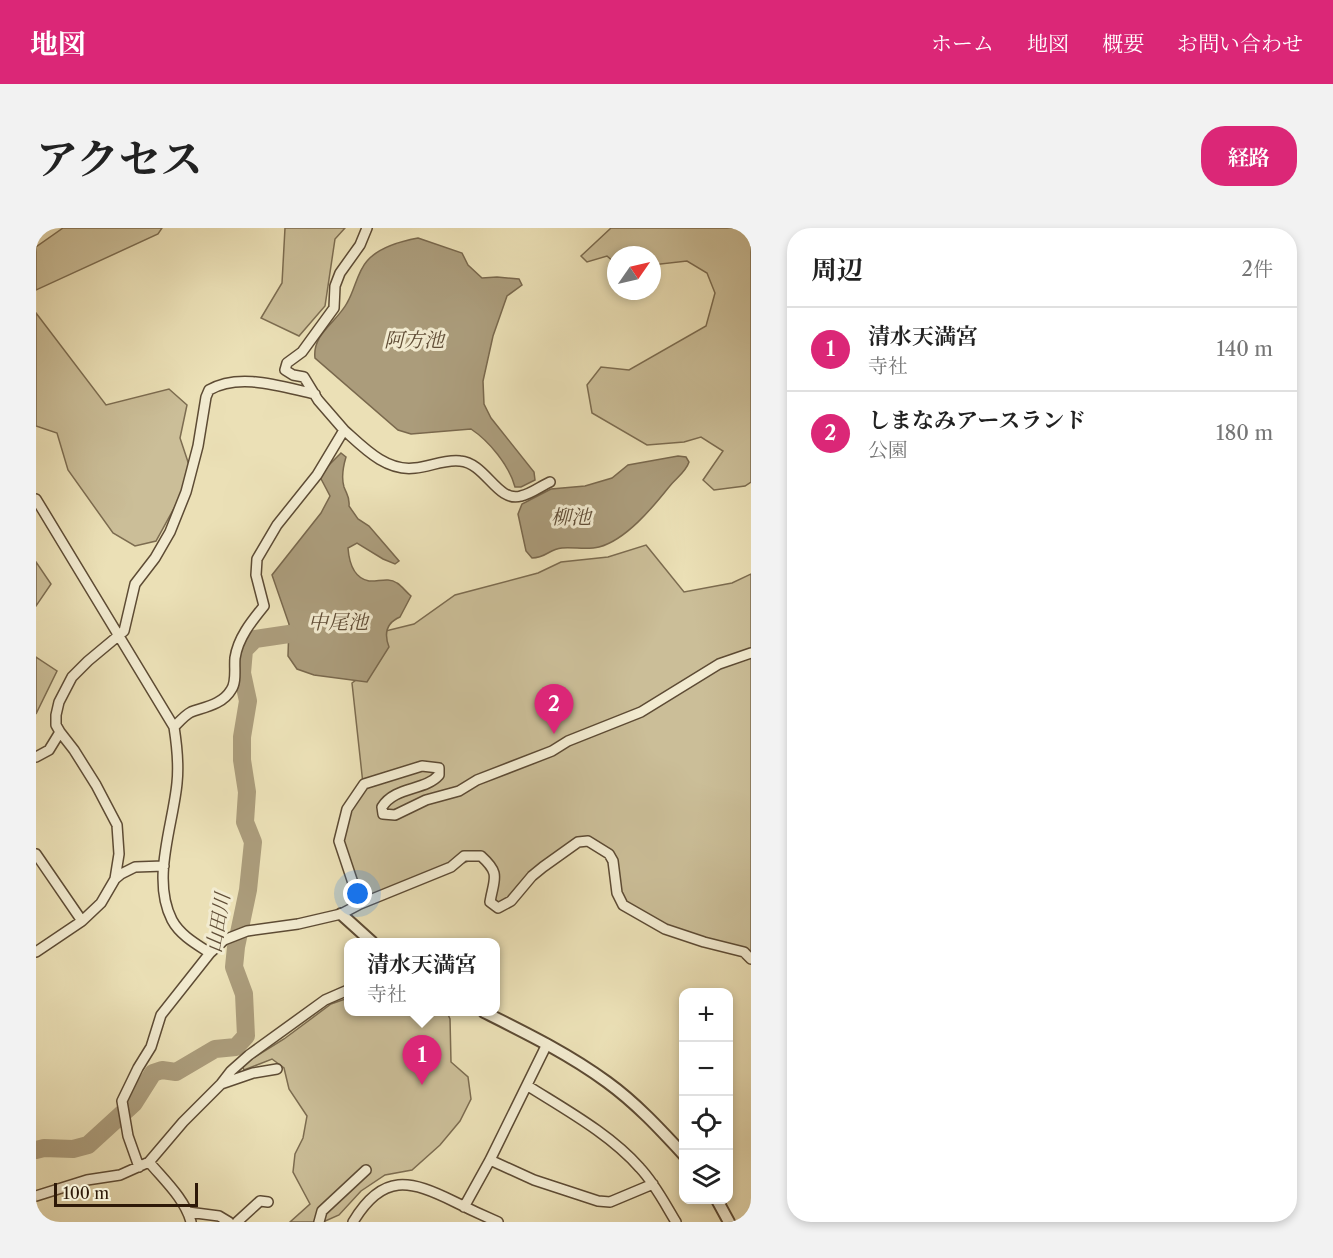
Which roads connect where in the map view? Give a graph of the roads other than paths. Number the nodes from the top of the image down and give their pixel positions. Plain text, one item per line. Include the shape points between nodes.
1 (367, 228) edge
2 (315, 394) junction
3 (344, 430) junction
4 (550, 482) dead end
5 (36, 499) edge
6 (119, 636) junction
7 (751, 653) edge
8 (174, 728) junction
9 (60, 732) junction
10 (36, 757) edge
11 (36, 854) edge
12 (164, 866) junction
13 (115, 879) junction
14 (360, 904) junction
15 (342, 914) junction
16 (82, 921) junction
17 (368, 938) edge
18 (36, 952) edge
19 (210, 953) junction
20 (751, 959) edge
21 (344, 992) edge
22 (494, 1016) edge
23 (547, 1044) junction
24 (277, 1069) dead end
25 (221, 1084) junction
26 (528, 1086) junction
27 (679, 1150) edge
28 (490, 1160) junction
29 (149, 1162) junction
30 (139, 1167) junction
31 (366, 1170) dead end
32 (653, 1184) junction
33 (36, 1196) edge
34 (268, 1202) dead end
35 (719, 1204) edge
36 (464, 1207) junction
37 (188, 1212) junction
38 (191, 1222) edge
39 (229, 1222) edge
40 (237, 1222) edge
41 (319, 1222) edge
42 (353, 1222) edge
43 (498, 1222) edge
44 (676, 1222) edge
45 (729, 1222) edge

1 - 2 street via 340,273 334,308 302,352 287,363 285,370 304,377
2 - 3 street
2 - 6 street via 251,382 226,382 209,390 186,492 170,532 135,584 124,631
3 - 4 street via 377,457 402,469 461,460 475,465 510,497
3 - 8 street via 257,559 256,575 264,606 247,627 240,644 233,689 224,699 189,713
5 - 6 street
6 - 8 street
6 - 9 street via 72,677 58,702 56,725
7 - 14 street via 719,664 641,712 395,815 383,814 387,799 435,780 439,768 422,766 364,784 347,809 339,841
8 - 12 street via 177,783
9 - 10 street via 49,750
9 - 13 street via 117,825 119,854
11 - 16 street
12 - 13 street via 135,867
12 - 19 street via 164,898 172,921 188,939
13 - 16 street via 101,903
14 - 15 street
14 - 20 street via 451,867 464,856 481,856 492,866 495,879 490,902 498,908 511,902 543,867 578,842 588,841 613,861 617,893 623,905 665,929 744,952
15 - 17 street
15 - 19 street via 247,931 224,940
16 - 18 street
19 - 30 street via 160,1015 151,1047 122,1101
21 - 25 street via 271,1039
22 - 23 street
23 - 26 street
23 - 27 street via 620,1092
24 - 25 street
25 - 29 street
26 - 28 street
26 - 32 street via 603,1136
28 - 32 street via 534,1180 598,1201 610,1202
28 - 36 street
29 - 30 street
29 - 37 street
30 - 33 street
31 - 41 street via 322,1211
32 - 44 street
34 - 40 street via 260,1201
35 - 45 street
36 - 42 street via 421,1186 400,1184 374,1195
36 - 43 street
37 - 38 street
37 - 39 street via 219,1216

